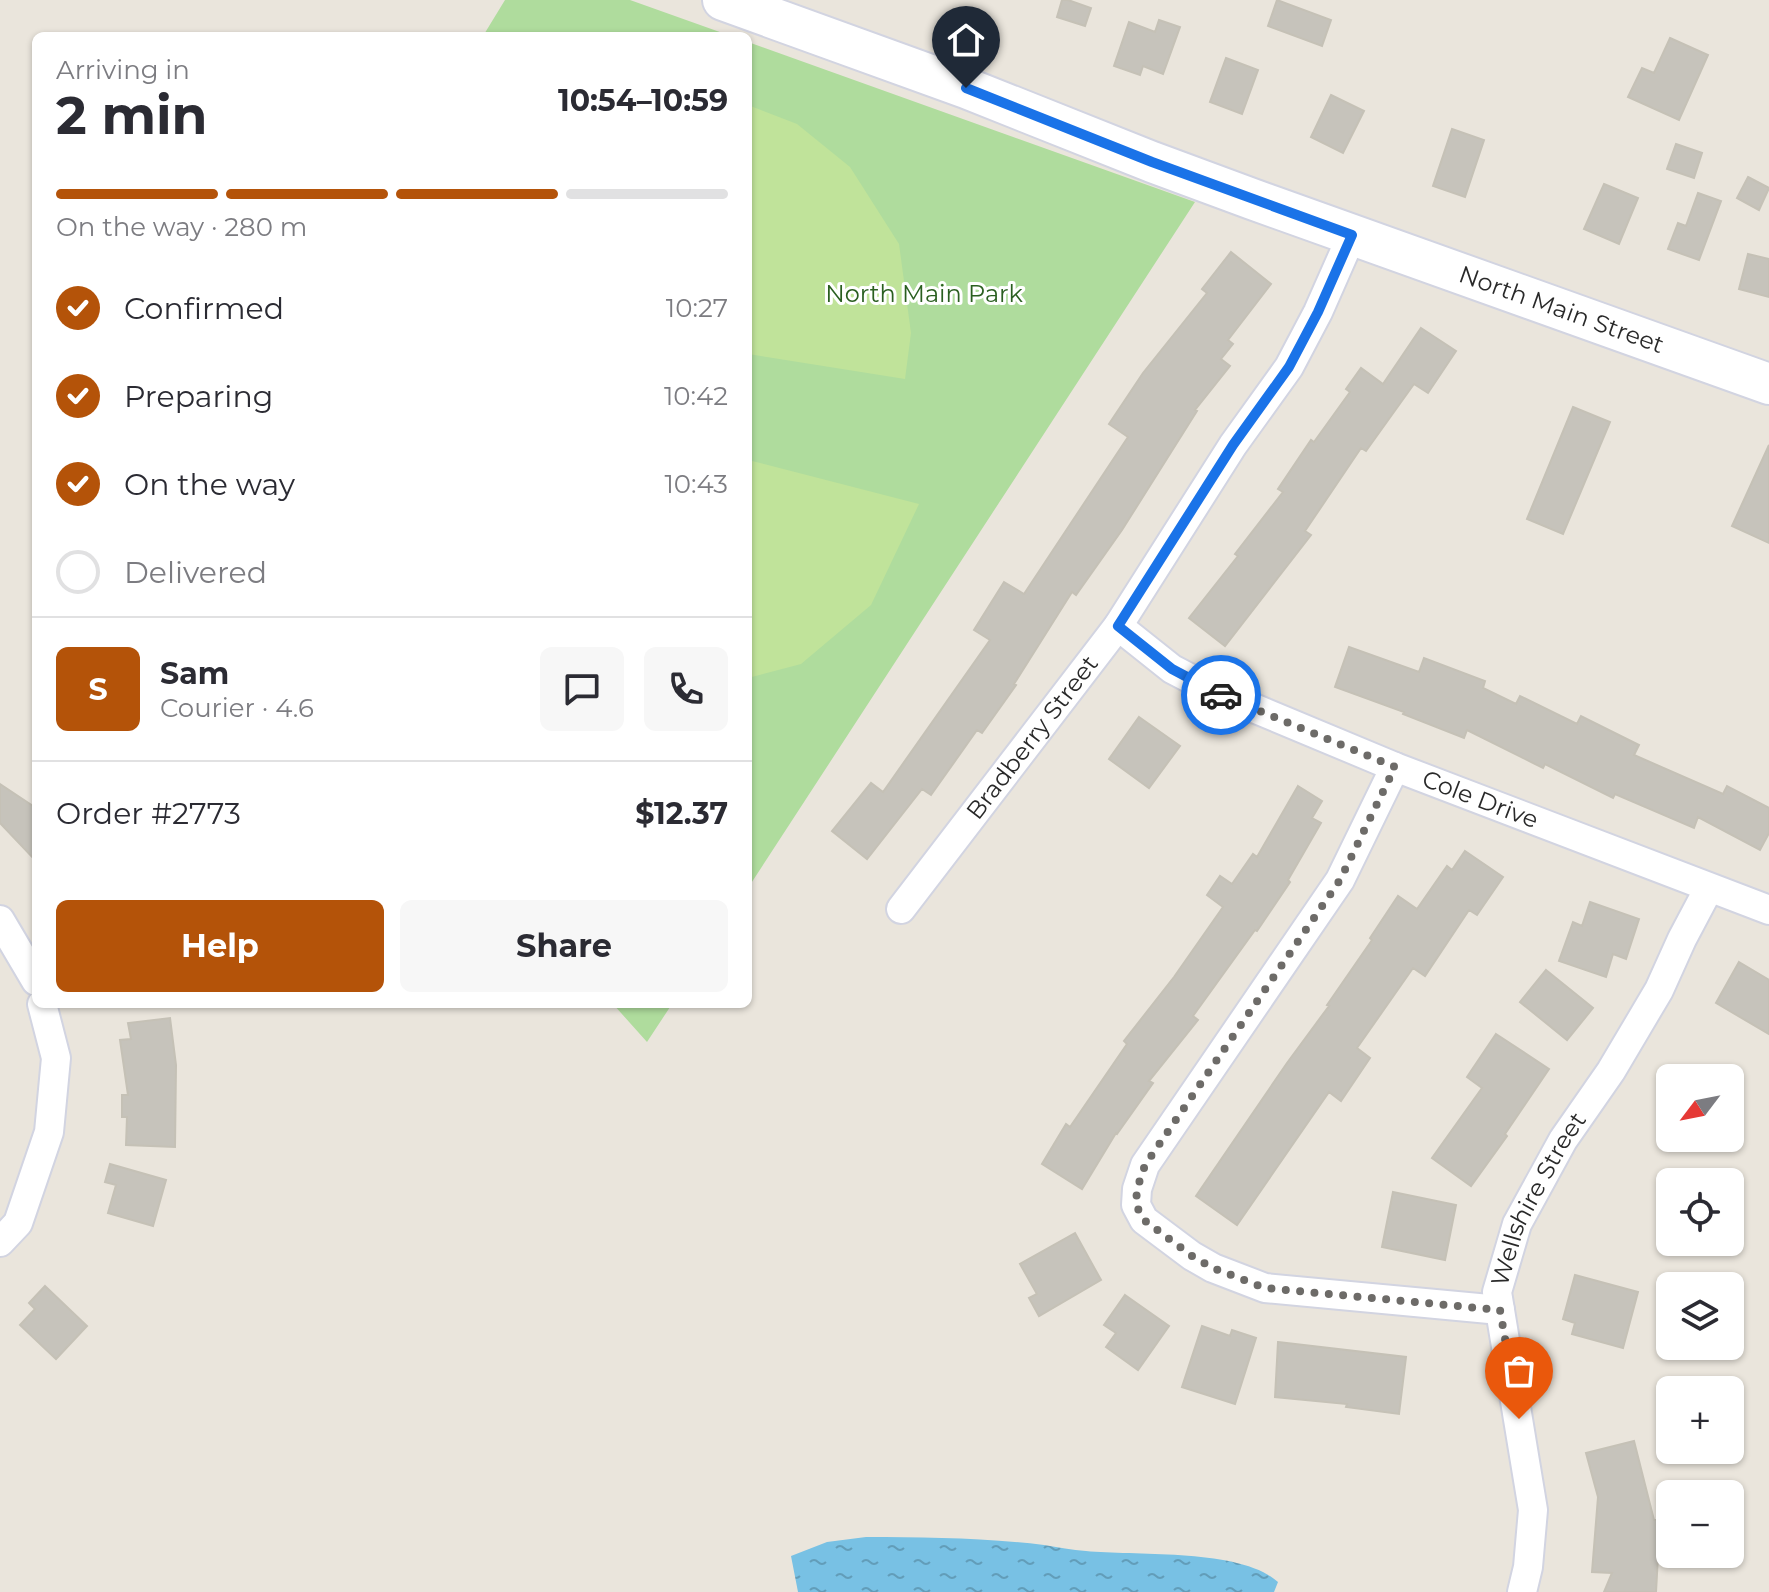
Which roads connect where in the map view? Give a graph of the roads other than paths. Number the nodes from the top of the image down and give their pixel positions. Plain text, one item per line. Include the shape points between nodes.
1 (723, 0) edge
2 (1352, 235) junction
3 (1769, 384) edge
4 (1118, 626) junction
5 (1395, 767) junction
6 (1709, 888) junction
7 (901, 909) dead end
8 (1769, 910) edge
9 (0, 920) edge
10 (32, 974) edge
11 (43, 1008) edge
12 (0, 1242) edge
13 (1500, 1310) junction
14 (1522, 1592) edge

1 - 2 main road, North Main Street
2 - 3 main road, North Main Street
2 - 4 street, Bradberry Street via 1289,367
4 - 5 street, Cole Drive via 1172,669 1220,694
4 - 7 street, Bradberry Street
5 - 6 street, Cole Drive
5 - 13 street via 1340,880 1145,1165 1136,1205 1144,1220 1192,1256 1265,1288
6 - 8 street, Cole Drive
6 - 13 street, Wellshire Street via 1659,990 1563,1140 1517,1224 1497,1292
9 - 10 street
11 - 12 street via 56,1058 49,1132 18,1223
13 - 14 street, Wellshire Street via 1533,1510

